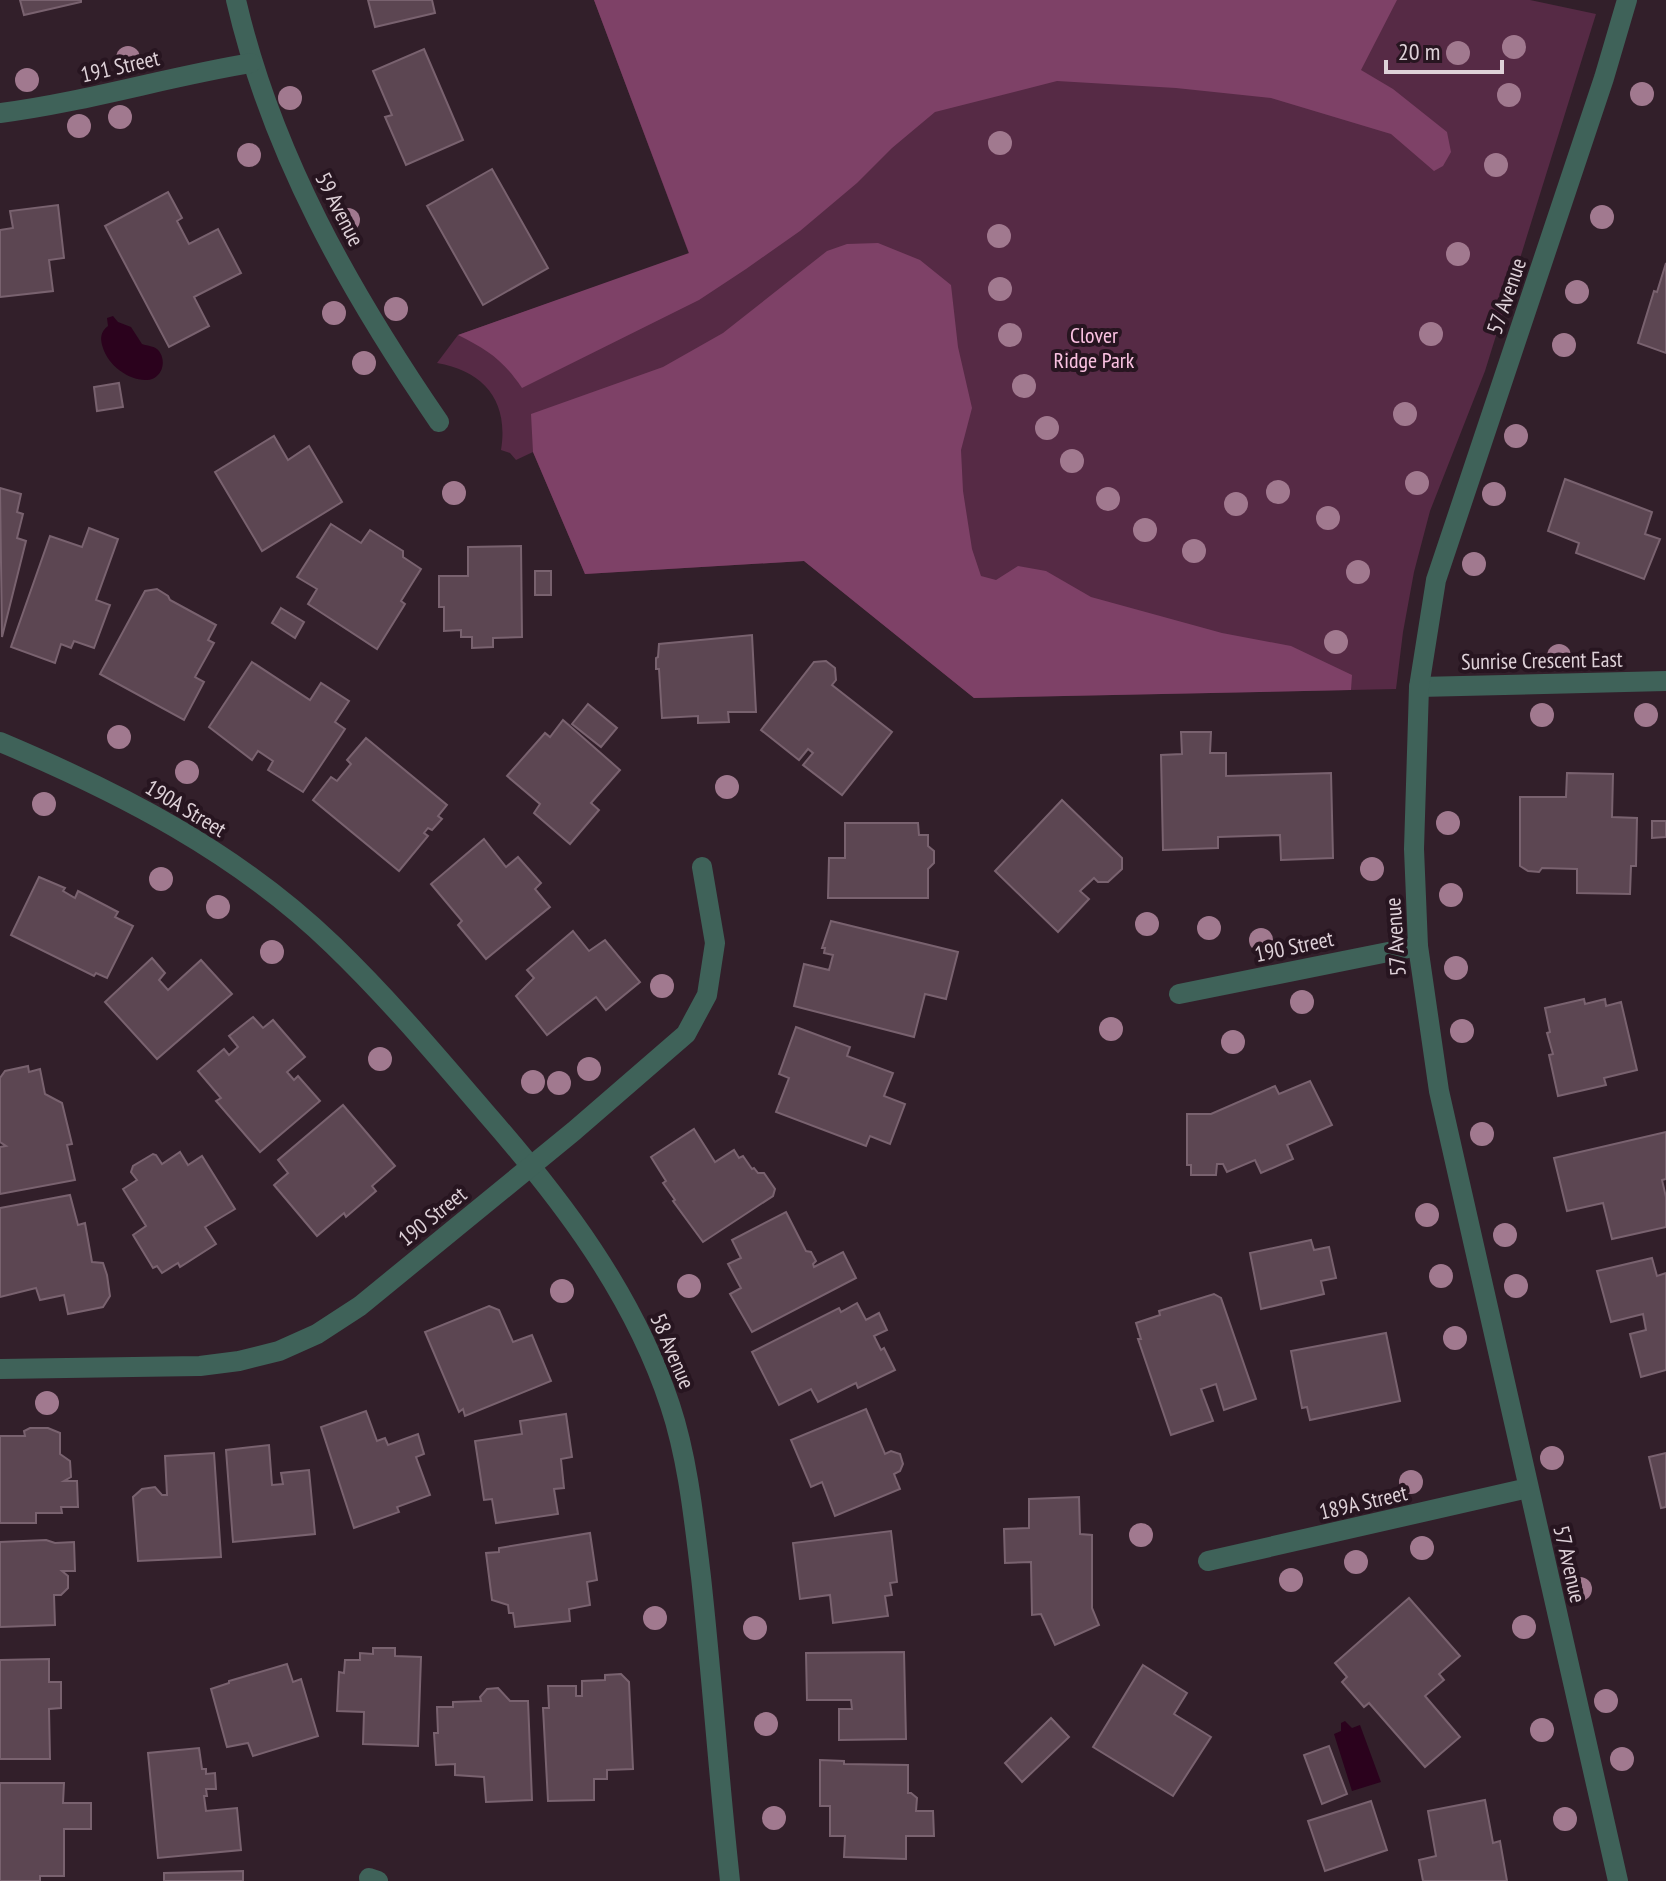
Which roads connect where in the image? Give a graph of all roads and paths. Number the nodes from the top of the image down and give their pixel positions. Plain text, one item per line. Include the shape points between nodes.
1 (236, 0) edge
2 (1627, 0) edge
3 (251, 63) junction
4 (0, 113) edge
5 (439, 422) dead end
6 (1666, 681) edge
7 (1419, 687) junction
8 (0, 742) edge
9 (702, 867) dead end
10 (331, 943) joint
11 (1418, 946) junction
12 (1179, 994) dead end
13 (532, 1165) junction
14 (0, 1369) edge
15 (1528, 1488) junction
16 (1208, 1561) dead end
17 (730, 1881) edge
18 (1618, 1881) edge

1 - 3 street, 59 Avenue
2 - 7 street, 57 Avenue via 1436,580
3 - 4 street, 191 Street
3 - 5 street, 59 Avenue via 315,216 362,303
6 - 7 street, Sunrise Crescent East
7 - 11 street, 57 Avenue via 1414,849
8 - 10 street, 190A Street via 165,819 275,895
9 - 13 street, 190 Street via 715,943 707,995 686,1034
10 - 13 street, 58 Avenue
11 - 12 street, 190 Street
11 - 15 street, 57 Avenue via 1439,1091
13 - 14 street, 190 Street via 360,1306 279,1351 200,1366
13 - 17 street, 58 Avenue via 612,1280 649,1349 671,1409 697,1546
15 - 16 street, 189A Street
15 - 18 street, 57 Avenue

